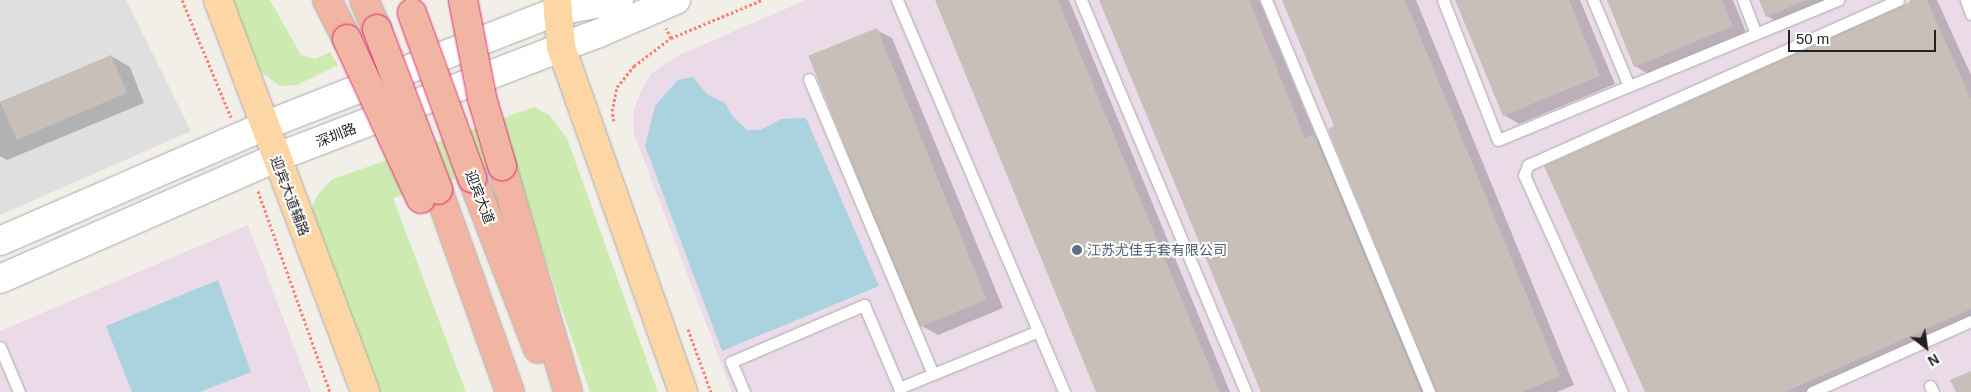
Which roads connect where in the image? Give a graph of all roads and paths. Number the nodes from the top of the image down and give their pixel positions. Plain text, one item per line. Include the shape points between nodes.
1 (182, 0) edge
2 (218, 0) edge
3 (327, 0) edge
4 (364, 0) edge
5 (463, 0) edge
6 (619, 0) edge
7 (762, 0) edge
8 (898, 0) edge
9 (1080, 0) edge
10 (1266, 0) edge
11 (1443, 0) edge
12 (1593, 0) edge
13 (1743, 0) edge
14 (1838, 0) edge
15 (1898, 0) edge
16 (1966, 0) edge
17 (667, 4) edge
18 (557, 5) edge
19 (410, 6) edge
20 (1971, 14) edge
21 (1756, 34) junction
22 (671, 38) junction
23 (561, 48) junction
24 (809, 79) dead end
25 (1630, 86) junction
26 (264, 126) junction
27 (616, 130) dead end
28 (238, 137) junction
29 (275, 158) junction
30 (251, 169) junction
31 (429, 194) junction
32 (0, 241) edge
33 (0, 279) edge
34 (1971, 320) edge
35 (687, 327) dead end
36 (1039, 331) junction
37 (0, 347) edge
38 (933, 374) junction
39 (900, 390) edge
40 (19, 392) edge
41 (330, 392) edge
42 (365, 392) edge
43 (502, 392) edge
44 (510, 392) edge
45 (555, 392) edge
46 (568, 392) edge
47 (683, 392) edge
48 (711, 392) edge
49 (744, 392) edge
50 (1064, 392) edge
51 (1246, 392) edge
52 (1429, 392) edge
53 (1622, 392) edge
54 (1812, 392) edge

1 - 28 path
2 - 26 main road, 迎宾大道辅路
3 - 31 highway, bridge
4 - 31 highway, bridge
5 - 46 highway, bridge via 482,98
6 - 18 street
7 - 22 path
8 - 36 lane
9 - 51 lane
10 - 52 lane
11 - 25 lane via 1498,140
12 - 25 lane
13 - 21 lane
14 - 21 lane
15 - 53 lane via 1528,165 1524,175
16 - 20 lane
17 - 22 path
17 - 23 street, 深圳路
18 - 23 main road
18 - 26 street
19 - 45 highway, 迎宾大道, bridge
21 - 25 lane
22 - 27 path via 634,66 617,87 612,111
23 - 29 street, 深圳路
23 - 47 main road
24 - 38 lane
26 - 28 street
26 - 29 main road, 迎宾大道辅路
28 - 32 street
29 - 30 street, 深圳路
29 - 42 main road, 迎宾大道辅路
30 - 33 street, 深圳路
30 - 41 path
31 - 43 highway
31 - 44 highway
34 - 54 lane
35 - 48 path
36 - 38 lane
36 - 50 lane
37 - 40 lane
38 - 39 lane
39 - 49 lane via 864,305 731,362

